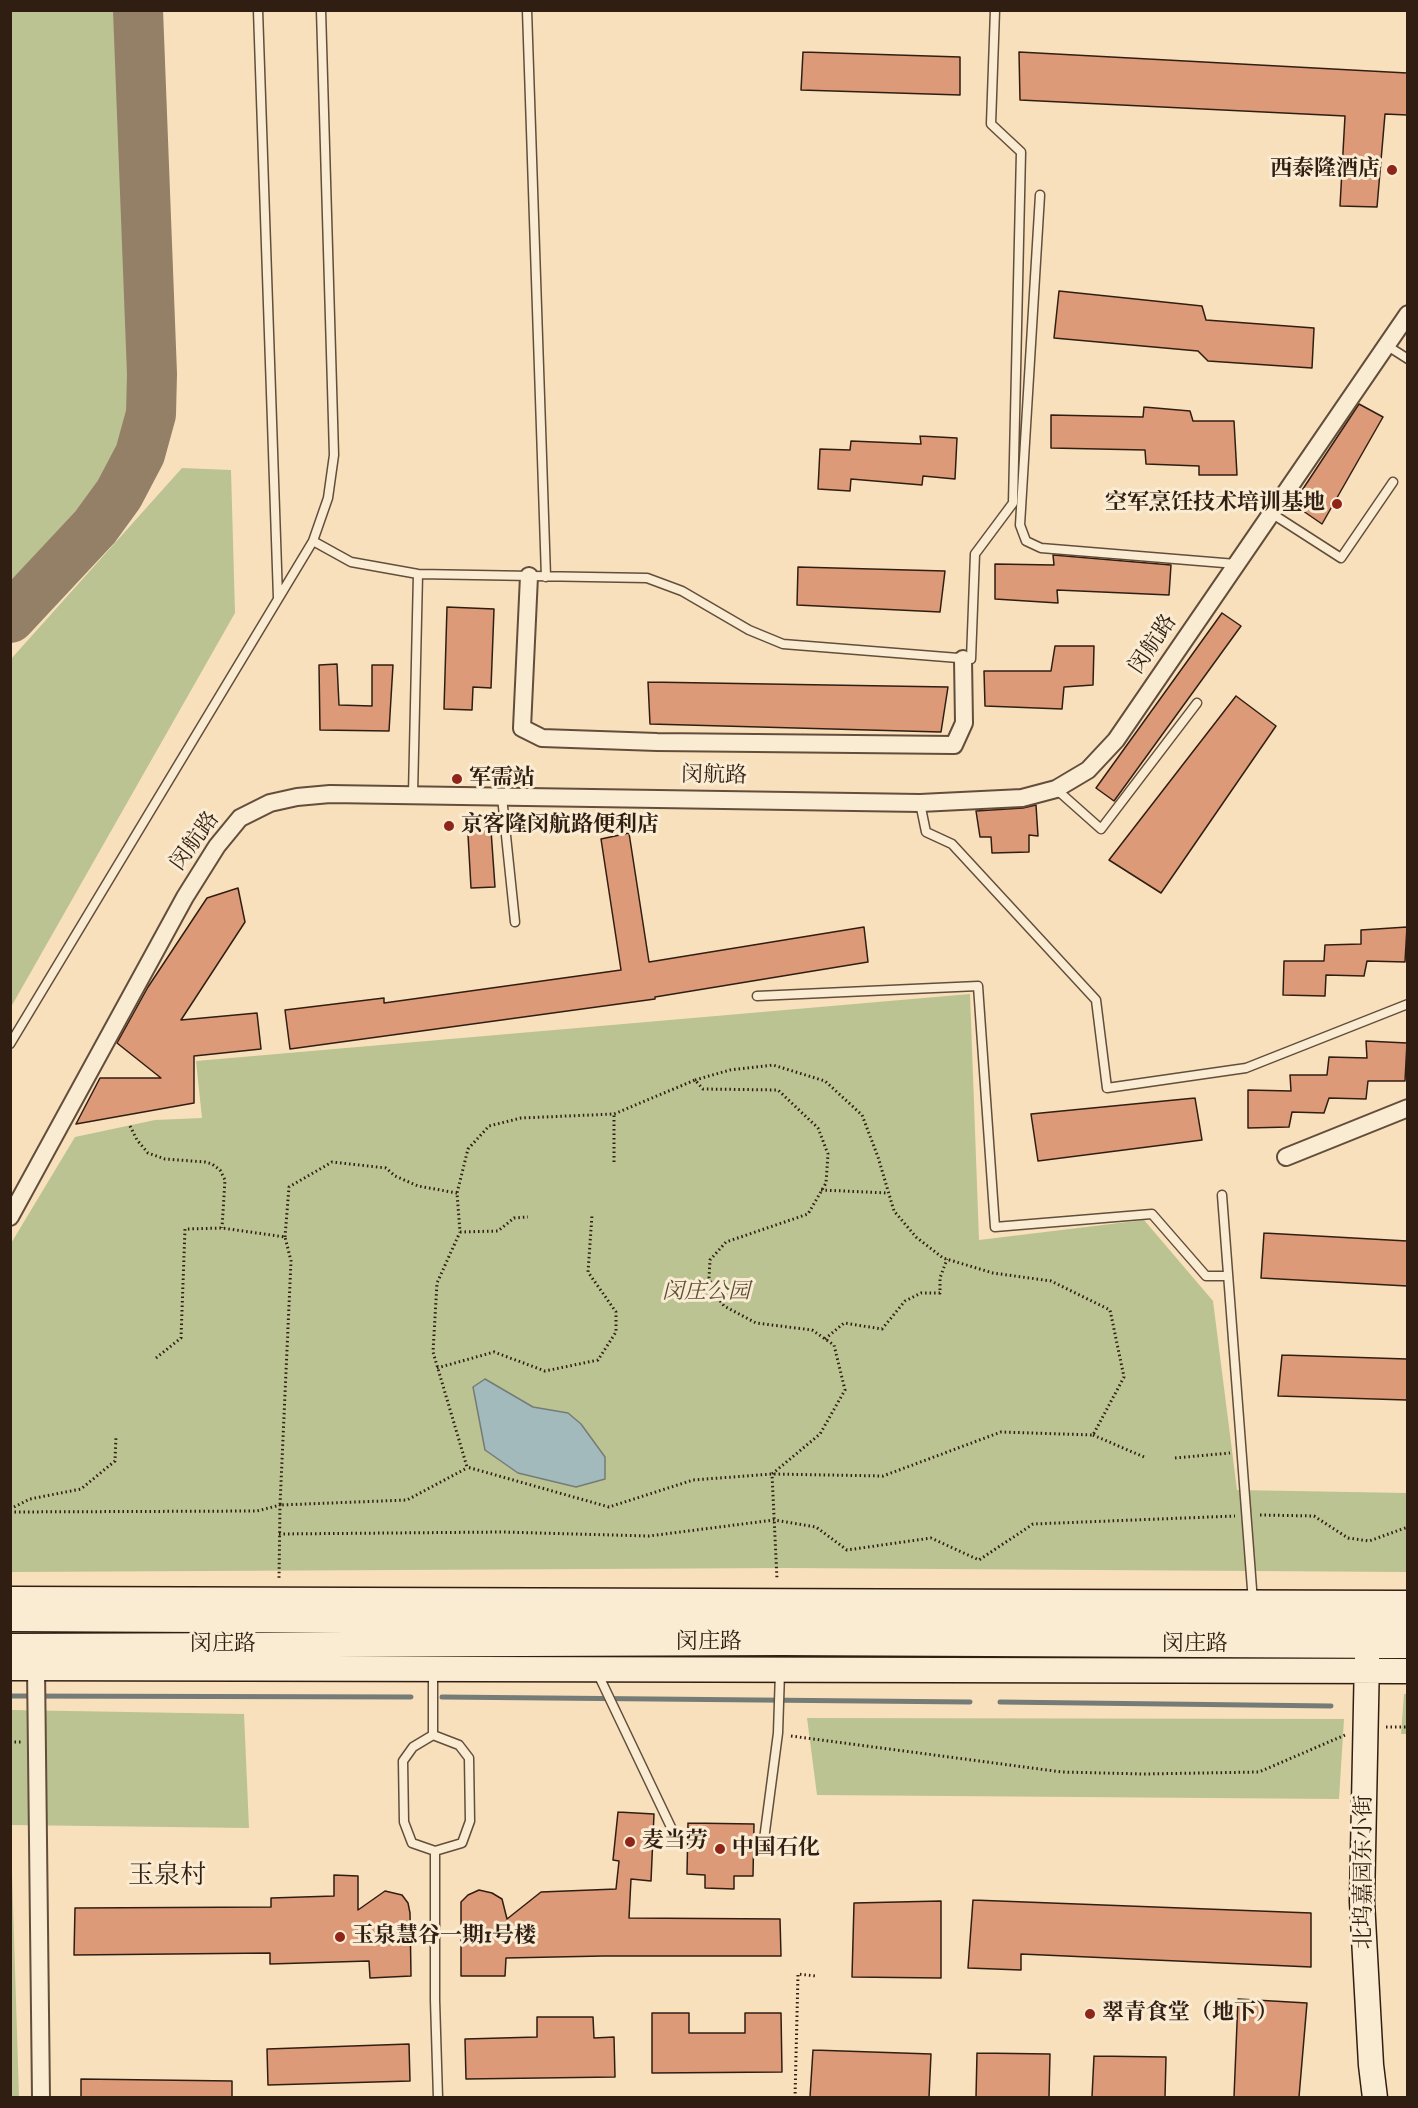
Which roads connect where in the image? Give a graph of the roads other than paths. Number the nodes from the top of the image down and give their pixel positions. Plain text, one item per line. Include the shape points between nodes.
1 (258, 10) edge
2 (321, 10) edge
3 (527, 10) edge
4 (995, 10) edge
5 (1040, 195) dead end
6 (1407, 314) edge
7 (1386, 345) junction
8 (1407, 359) edge
9 (1393, 482) dead end
10 (1271, 513) junction
11 (313, 541) junction
12 (1236, 564) junction
13 (418, 574) junction
14 (537, 577) junction
15 (278, 599) junction
16 (963, 659) junction
17 (1197, 703) dead end
18 (1056, 789) junction
19 (413, 794) junction
20 (502, 797) junction
21 (920, 803) junction
22 (515, 922) dead end
23 (757, 996) dead end
24 (1407, 1004) edge
25 (10, 1044) edge
26 (1407, 1108) edge
27 (1286, 1157) dead end
28 (1222, 1196) dead end
29 (10, 1217) edge
30 (1227, 1276) junction
31 (10, 1599) edge
32 (1253, 1602) junction
33 (1407, 1602) edge
34 (10, 1618) edge
35 (779, 1623) junction
36 (1407, 1624) edge
37 (10, 1646) edge
38 (1368, 1646) junction
39 (1407, 1646) edge
40 (10, 1668) edge
41 (433, 1669) junction
42 (1367, 1671) junction
43 (1407, 1671) edge
44 (36, 1678) junction
45 (600, 1680) junction
46 (780, 1680) junction
47 (433, 1735) junction
48 (679, 1845) dead end
49 (763, 1847) dead end
50 (435, 1851) junction
51 (41, 2097) edge
52 (438, 2097) edge
53 (1375, 2097) edge

1 - 15 lane
2 - 11 lane via 334,455 328,498
3 - 14 lane
4 - 16 lane via 991,124 1022,152 1014,503 975,554 971,659
5 - 12 lane via 1020,525 1026,541 1041,548
6 - 7 street, 闵航路
7 - 8 lane
7 - 10 street, 闵航路
9 - 10 lane via 1341,558
10 - 12 street, 闵航路
11 - 13 lane via 351,561
11 - 15 lane
12 - 18 street, 闵航路 via 1116,740 1088,770
13 - 14 lane
13 - 19 lane
14 - 16 lane via 647,578 682,591 749,630 783,644
14 - 16 street via 522,728 542,738 954,745 964,723
15 - 25 lane
17 - 18 lane via 1101,830
18 - 21 street, 闵航路 via 1023,798
19 - 20 street, 闵航路
19 - 29 street, 闵航路 via 297,797 270,803 240,818 184,897
20 - 21 street, 闵航路
20 - 22 lane
21 - 24 lane via 926,832 952,844 1096,1000 1107,1088 1246,1068
23 - 30 lane via 978,986 995,1227 1152,1214 1206,1275
26 - 27 street
28 - 30 lane
30 - 32 lane
31 - 35 street, 闵庄路 via 278,1600
32 - 33 street, 闵庄路
32 - 35 street, 闵庄路
34 - 35 street, 闵庄路
35 - 36 street, 闵庄路
35 - 37 street, 闵庄路
35 - 38 street, 闵庄路
35 - 46 street
38 - 39 street, 闵庄路
38 - 42 street, 北坞嘉园东小街
40 - 44 street, 闵庄路
41 - 44 street, 闵庄路
41 - 45 street, 闵庄路
41 - 47 lane
42 - 43 street, 闵庄路
42 - 46 street, 闵庄路
42 - 53 street, 北坞嘉园东小街 via 1362,1901
44 - 51 street
45 - 46 street, 闵庄路
45 - 48 lane
46 - 49 lane via 778,1733
47 - 50 lane via 413,1747 403,1761 404,1822 412,1843
47 - 50 lane via 459,1745 469,1758 470,1770 470,1821 462,1843
50 - 52 lane

